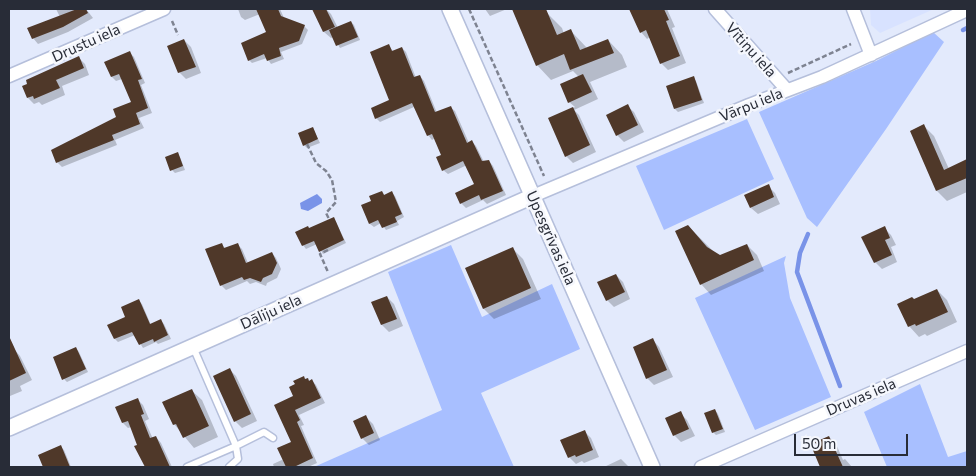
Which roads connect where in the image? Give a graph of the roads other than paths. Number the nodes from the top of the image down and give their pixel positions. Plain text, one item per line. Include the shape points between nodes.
1 (450, 9) edge
2 (715, 9) edge
3 (852, 9) edge
4 (967, 10) edge
5 (167, 13) edge
6 (871, 55) junction
7 (9, 76) edge
8 (787, 90) junction
9 (533, 196) junction
10 (193, 347) junction
11 (967, 351) edge
12 (9, 428) edge
13 (273, 438) dead end
14 (236, 446) junction
15 (187, 467) edge
16 (229, 467) edge
17 (652, 467) edge
18 (701, 467) edge

1 - 9 street, Upesgrīvas iela
2 - 8 street, Vītiņu iela
3 - 6 street
4 - 6 street, Vārpu iela
5 - 7 street, Drustu iela
6 - 8 street, Vārpu iela
8 - 9 street, Vārpu iela
9 - 10 street, Dāliju iela
9 - 17 street, Upesgrīvas iela
10 - 12 street, Dāliju iela
10 - 14 lane
11 - 18 street, Druvas iela
13 - 14 lane via 264,432
14 - 15 lane
14 - 16 lane via 238,460

